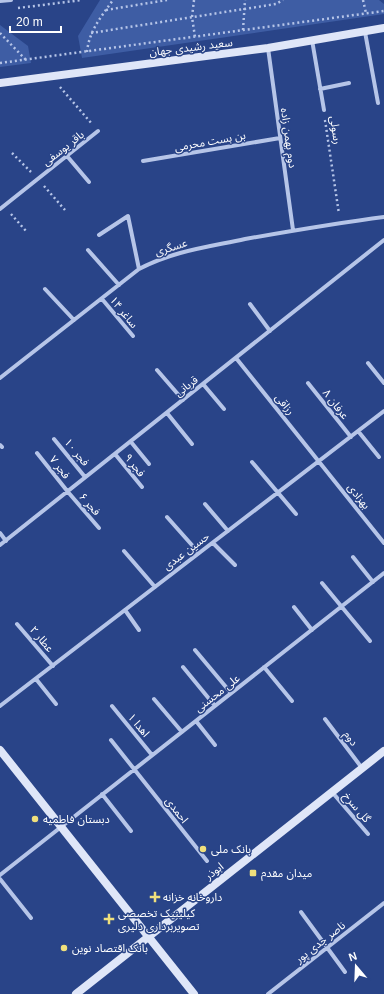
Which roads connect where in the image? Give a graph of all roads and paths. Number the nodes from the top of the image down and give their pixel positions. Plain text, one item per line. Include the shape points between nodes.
1 (11, 0) edge
2 (82, 0) edge
3 (113, 0) edge
4 (167, 0) edge
5 (194, 0) edge
6 (245, 0) edge
7 (283, 0) edge
8 (363, 0) edge
9 (0, 2) edge
10 (15, 9) dead end
11 (106, 10) junction
12 (244, 10) junction
13 (384, 10) edge
14 (366, 13) junction
15 (192, 17) junction
16 (384, 28) edge
17 (243, 30) junction
18 (364, 31) junction
19 (0, 33) edge
20 (91, 33) junction
21 (195, 38) junction
22 (312, 40) junction
23 (268, 48) junction
24 (87, 52) junction
25 (26, 60) junction
26 (0, 63) edge
27 (51, 76) junction
28 (0, 83) edge
29 (349, 83) dead end
30 (320, 89) junction
31 (378, 103) dead end
32 (324, 110) joint
33 (98, 132) joint
34 (280, 138) junction
35 (12, 153) dead end
36 (67, 156) junction
37 (143, 161) dead end
38 (38, 179) junction
39 (89, 182) dead end
40 (4, 206) junction
41 (0, 210) edge
42 (65, 210) dead end
43 (384, 217) edge
44 (340, 222) junction
45 (293, 230) junction
46 (26, 231) dead end
47 (99, 235) dead end
48 (384, 240) edge
49 (88, 250) dead end
50 (139, 269) junction
51 (119, 285) junction
52 (45, 289) dead end
53 (102, 299) junction
54 (250, 304) dead end
55 (74, 320) junction
56 (270, 331) junction
57 (133, 336) dead end
58 (236, 358) junction
59 (368, 363) dead end
60 (157, 370) dead end
61 (0, 378) edge
62 (384, 382) edge
63 (308, 383) dead end
64 (203, 384) junction
65 (183, 400) junction
66 (224, 409) dead end
67 (384, 411) edge
68 (167, 413) junction
69 (358, 431) junction
70 (351, 437) junction
71 (54, 439) dead end
72 (131, 442) junction
73 (192, 444) dead end
74 (37, 453) dead end
75 (115, 454) junction
76 (379, 457) dead end
77 (319, 461) junction
78 (252, 462) dead end
79 (149, 464) dead end
80 (86, 477) junction
81 (142, 487) dead end
82 (68, 492) junction
83 (278, 492) junction
84 (205, 504) dead end
85 (296, 514) dead end
86 (167, 517) dead end
87 (99, 528) dead end
88 (228, 531) junction
89 (0, 533) edge
90 (6, 541) junction
91 (213, 543) junction
92 (384, 543) edge
93 (0, 545) edge
94 (124, 552) dead end
95 (199, 553) junction
96 (353, 557) dead end
97 (235, 565) dead end
98 (384, 573) edge
99 (373, 582) junction
100 (322, 583) dead end
101 (155, 587) junction
102 (294, 606) dead end
103 (341, 607) junction
104 (125, 610) junction
105 (17, 624) dead end
106 (139, 630) dead end
107 (312, 630) junction
108 (370, 642) dead end
109 (195, 650) dead end
110 (52, 666) junction
111 (183, 667) dead end
112 (264, 667) junction
113 (36, 679) junction
114 (231, 693) junction
115 (154, 699) dead end
116 (292, 701) dead end
117 (56, 704) dead end
118 (0, 706) edge
119 (112, 706) dead end
120 (215, 706) junction
121 (325, 719) dead end
122 (196, 721) junction
123 (182, 732) junction
124 (111, 740) dead end
125 (216, 745) dead end
126 (0, 750) edge
127 (384, 751) edge
128 (152, 755) junction
129 (362, 768) junction
130 (134, 769) junction
131 (332, 791) junction
132 (102, 794) junction
133 (61, 826) junction
134 (131, 831) dead end
135 (368, 834) dead end
136 (206, 861) dead end
137 (0, 874) edge
138 (0, 879) edge
139 (384, 904) edge
140 (301, 912) dead end
141 (31, 918) dead end
142 (148, 937) junction
143 (327, 948) junction
144 (345, 972) dead end
145 (76, 994) edge
146 (194, 994) edge
147 (268, 994) edge

1 - 9 street
2 - 10 path
3 - 11 path
4 - 11 path
5 - 15 path
6 - 12 path
7 - 12 path via 276,4
8 - 14 path
11 - 20 path
12 - 15 path
12 - 17 path
13 - 14 path
14 - 17 path
15 - 20 path
15 - 21 path
16 - 18 street, سعید رشیدی جهان
17 - 21 path
18 - 22 street, سعید رشیدی جهان
18 - 31 street
19 - 25 path
20 - 24 path
21 - 24 path
22 - 23 street, سعید رشیدی جهان
22 - 30 street, رسولی
23 - 27 street, سعید رشیدی جهان
23 - 34 street, دوم بهمن زاده
24 - 25 path
25 - 26 path
27 - 28 street, سعید رشیدی جهان
27 - 33 path, باقر یوسفی
29 - 30 street
30 - 32 street, رسولی
32 - 44 path, رسولی
33 - 36 street, باقر یوسفی
34 - 37 street, بن بست محرمی
34 - 45 street, دوم بهمن زاده
35 - 38 path
36 - 38 street, باقر یوسفی
36 - 39 street
38 - 40 street, باقر یوسفی
38 - 42 path
40 - 41 street, باقر یوسفی
40 - 46 path
43 - 44 street, عسگری
44 - 45 street, عسگری
45 - 50 street, عسگری via 190,250 160,258
47 - 50 street via 128,216
48 - 56 street, قربانی
49 - 51 street
50 - 51 street, عسگری
51 - 53 street, عسگری
52 - 55 street
53 - 55 street, عسگری
53 - 57 street, ساغر ۱۴
54 - 56 street
55 - 61 street, عسگری
56 - 58 street, قربانی
58 - 64 street, قربانی
58 - 77 street, رزاقی
59 - 62 street
60 - 65 street
63 - 70 street, عرفان ۸
64 - 65 street, قربانی
64 - 66 street
65 - 68 street, قربانی
67 - 69 street, حسین عبدی
68 - 72 street, قربانی
68 - 73 street
69 - 70 street, حسین عبدی
69 - 76 street
70 - 77 street, حسین عبدی
71 - 80 street, فجر ۱۰
72 - 75 street, قربانی
72 - 79 street
74 - 82 street, فجر ۷
75 - 80 street, قربانی
75 - 81 street, فجر ۹
77 - 83 street, حسین عبدی
77 - 92 street, بهزادی
78 - 83 street
80 - 82 street, قربانی
82 - 87 street, فجر ۶
82 - 90 street, قربانی
83 - 85 street
83 - 88 street, حسین عبدی
84 - 88 street
86 - 95 street
88 - 91 street, حسین عبدی
89 - 90 street
90 - 93 street, قربانی
91 - 95 street, حسین عبدی
91 - 97 street
94 - 101 street
95 - 101 street, حسین عبدی
96 - 99 street
98 - 99 street, علی محسنی
99 - 103 street, علی محسنی
100 - 103 street
101 - 104 street, حسین عبدی
102 - 107 street
103 - 107 street, علی محسنی
103 - 108 street
104 - 106 street
104 - 110 street, حسین عبدی
105 - 110 street, عطار ۲
107 - 112 street, علی محسنی
109 - 114 street
110 - 113 street, حسین عبدی
111 - 120 street
112 - 114 street, علی محسنی
112 - 116 street
113 - 117 street
113 - 118 street, حسین عبدی
114 - 120 street, علی محسنی
115 - 123 street
119 - 128 street, اهدا ۱
120 - 122 street, علی محسنی
121 - 129 street, دوم
122 - 123 street, علی محسنی
122 - 125 street
123 - 128 street, علی محسنی
124 - 130 street, احمدی
126 - 133 street
127 - 129 street, ابوذر
128 - 130 street, علی محسنی
129 - 131 street, ابوذر
130 - 132 street, علی محسنی
130 - 136 street, احمدی
131 - 135 street, گل سرخ
131 - 142 street, ابوذر
132 - 133 street, علی محسنی
132 - 134 street
133 - 137 street, علی محسنی
133 - 142 street
138 - 141 street
139 - 143 street, ناصر جدی پور
140 - 143 street
142 - 145 street, ابوذر
142 - 146 street
143 - 144 street
143 - 147 street, ناصر جدی پور

